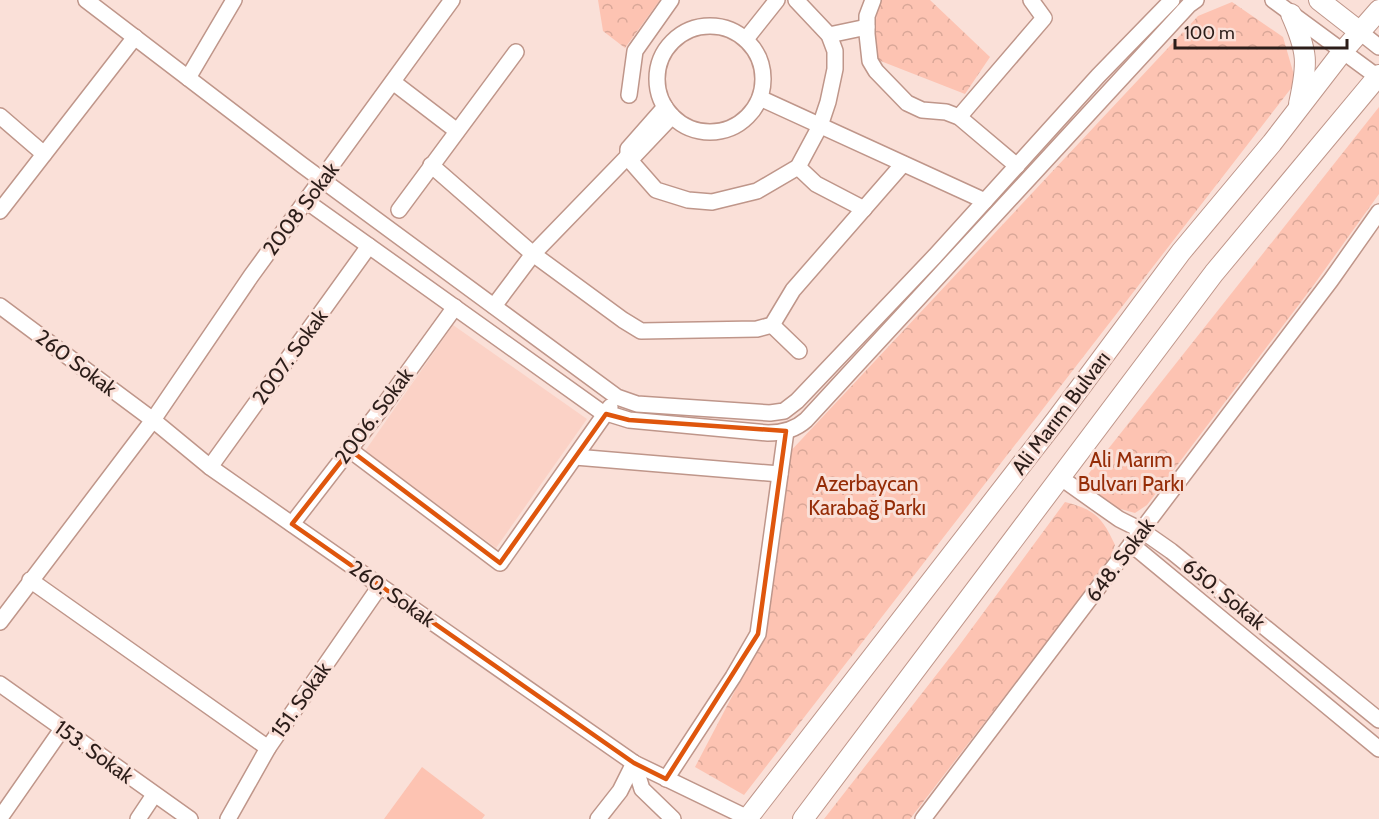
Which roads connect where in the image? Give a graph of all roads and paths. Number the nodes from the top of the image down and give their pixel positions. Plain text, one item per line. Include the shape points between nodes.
1 (86, 0) edge
2 (234, 0) edge
3 (452, 0) edge
4 (671, 0) edge
5 (777, 0) edge
6 (796, 0) edge
7 (873, 0) edge
8 (1030, 0) edge
9 (1172, 0) edge
10 (1196, 0) edge
11 (1273, 0) edge
12 (1319, 0) edge
13 (1379, 10) edge
14 (1291, 14) junction
15 (867, 27) junction
16 (1360, 32) junction
17 (829, 35) junction
18 (135, 37) junction
19 (746, 39) junction
20 (1379, 47) edge
21 (1343, 51) junction
22 (516, 52) dead end
23 (1378, 77) edge
24 (188, 78) junction
25 (393, 82) junction
26 (629, 94) dead end
27 (760, 98) junction
28 (1298, 110) junction
29 (669, 112) junction
30 (0, 116) edge
31 (958, 117) junction
32 (820, 126) junction
33 (457, 131) junction
34 (44, 154) junction
35 (627, 157) junction
36 (903, 164) junction
37 (431, 165) junction
38 (798, 166) junction
39 (1017, 166) junction
40 (322, 179) junction
41 (306, 201) junction
42 (985, 201) junction
43 (864, 209) junction
44 (399, 210) dead end
45 (0, 211) edge
46 (1379, 212) edge
47 (369, 246) junction
48 (533, 254) junction
49 (0, 306) edge
50 (494, 306) junction
51 (455, 307) junction
52 (772, 325) junction
53 (799, 351) dead end
54 (617, 397) junction
55 (606, 414) junction
56 (153, 420) junction
57 (786, 431) junction
58 (350, 450) junction
59 (575, 457) junction
60 (210, 467) junction
61 (780, 474) junction
62 (1061, 478) junction
63 (292, 524) junction
64 (1141, 530) junction
65 (1131, 544) junction
66 (30, 580) junction
67 (380, 586) junction
68 (0, 622) edge
69 (0, 684) edge
70 (1379, 720) edge
71 (62, 729) junction
72 (268, 748) junction
73 (1379, 748) edge
74 (634, 763) junction
75 (666, 778) junction
76 (154, 795) junction
77 (0, 818) edge
78 (748, 818) edge
79 (138, 819) edge
80 (190, 819) edge
81 (228, 819) edge
82 (598, 819) edge
83 (673, 819) edge
84 (803, 819) edge
85 (922, 819) edge

1 - 18 street
2 - 24 street
3 - 25 street, 2008 Sokak
4 - 26 street via 635,51
5 - 19 street
6 - 17 street
7 - 15 street
8 - 31 street via 1044,18
9 - 39 street
10 - 57 street via 806,420
11 - 14 street
12 - 16 main road
13 - 16 main road, Ali Marım Bulvarı
14 - 21 street
14 - 28 main road via 1304,45 1306,62
15 - 17 street
15 - 31 street via 870,61 891,87 922,110
16 - 20 street
16 - 21 main road, Ali Marım Bulvarı
17 - 32 street via 836,51 835,69
18 - 24 street
18 - 34 street
19 - 27 street via 758,55 764,73
19 - 29 street via 734,31 712,26 689,29 676,37 659,62 657,76 658,91
21 - 23 street
21 - 28 main road, Ali Marım Bulvarı
22 - 33 street
23 - 62 main road, Ali Marım Bulvarı via 1214,273
24 - 40 street
25 - 33 street
25 - 40 street, 2008 Sokak
27 - 29 street via 742,122 714,132 685,126
27 - 32 street
28 - 78 main road, Ali Marım Bulvarı via 1181,252
29 - 35 street via 635,155
30 - 34 street
31 - 39 street
32 - 36 street
32 - 38 street
33 - 37 street
34 - 45 street
35 - 38 street via 656,190 688,200 712,202 757,191
35 - 48 street
36 - 42 street
36 - 43 street
37 - 44 street
37 - 48 street
38 - 43 street via 816,184
39 - 42 street
40 - 41 street, 2008 Sokak
40 - 50 street
41 - 47 street
41 - 56 street, 2008 Sokak
42 - 54 street via 784,411 637,404
43 - 52 street via 793,290
46 - 64 street, 648. Sokak
47 - 51 street
47 - 60 street, 2007. Sokak
48 - 50 street
48 - 52 street via 641,331 758,329
49 - 56 street, 260 Sokak
50 - 54 street
51 - 55 street
51 - 58 street, 2006. Sokak
52 - 53 street
54 - 55 street
55 - 57 street via 628,420 768,433
55 - 59 street
56 - 60 street, 260. Sokak
56 - 66 street, 2008 Sokak
57 - 61 street
58 - 59 street via 500,563
58 - 63 street, 2006. Sokak
59 - 61 street
60 - 63 street, 260. Sokak
61 - 75 street via 758,634
62 - 64 street, 650. Sokak
62 - 84 main road, Ali Marım Bulvarı
63 - 67 street, 260. Sokak
64 - 65 street, 648. Sokak
64 - 70 street, 650. Sokak
65 - 73 street
65 - 85 street, 648. Sokak
66 - 68 street, 2008 Sokak
66 - 72 street
67 - 72 street, 151. Sokak
67 - 74 street, 260. Sokak
69 - 71 street, 153. Sokak
71 - 76 street, 153. Sokak
71 - 77 street
72 - 81 street, 151. Sokak
74 - 75 street, 260. Sokak
74 - 82 street via 620,792
74 - 83 street via 642,789
75 - 78 street, 260. Sokak
76 - 79 street
76 - 80 street, 153. Sokak

